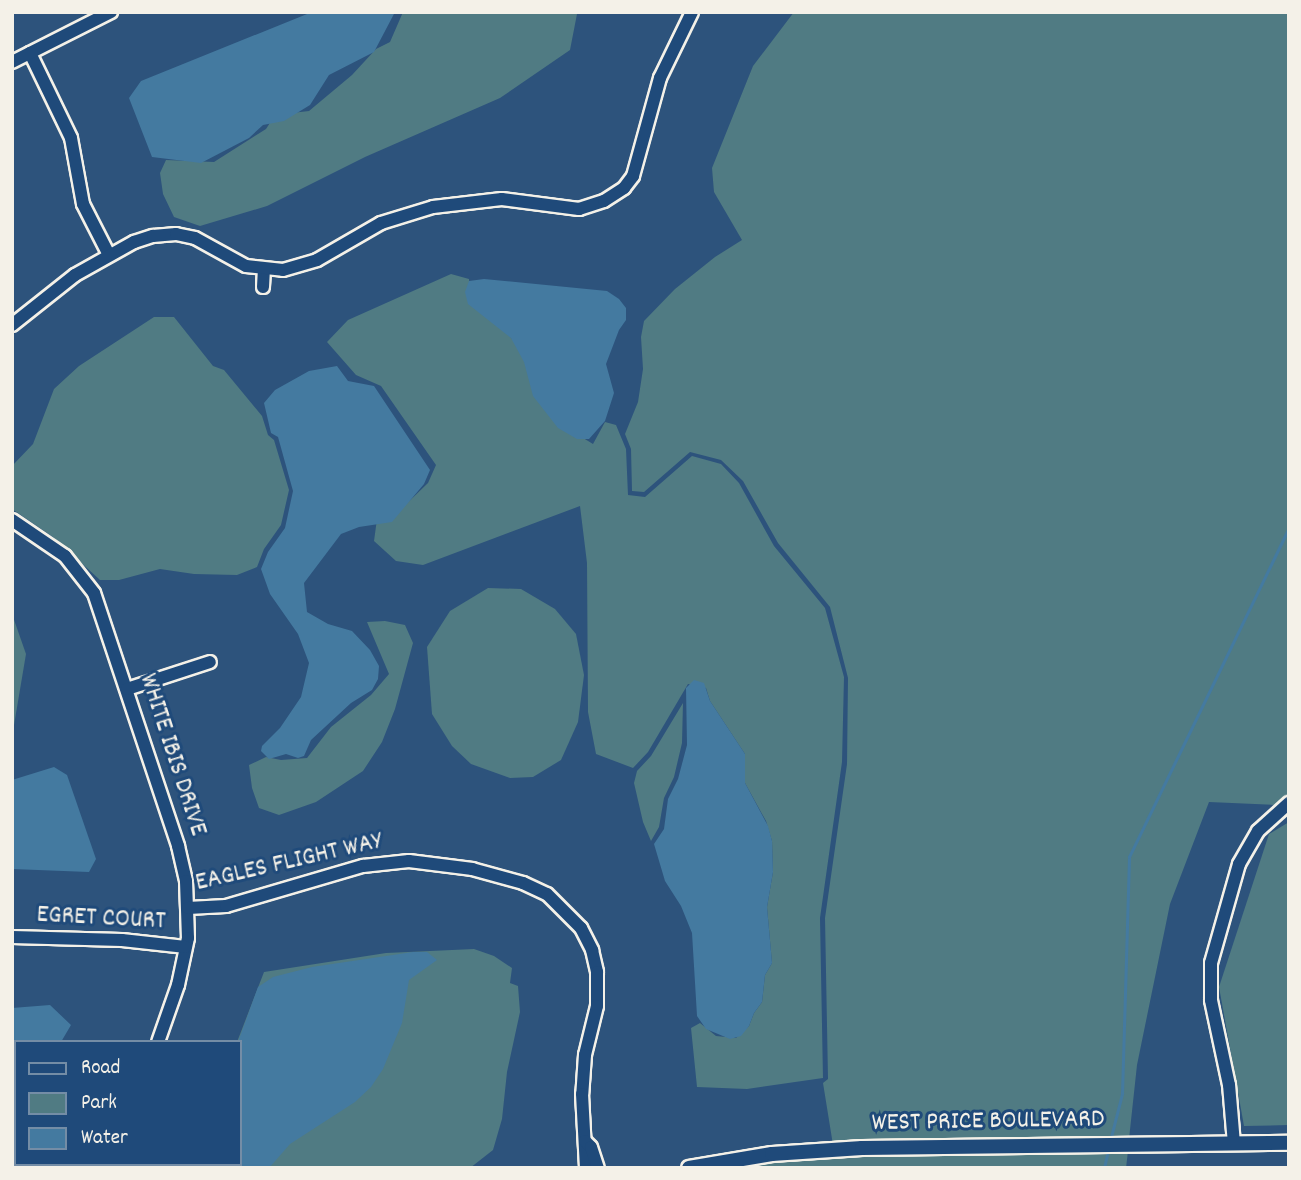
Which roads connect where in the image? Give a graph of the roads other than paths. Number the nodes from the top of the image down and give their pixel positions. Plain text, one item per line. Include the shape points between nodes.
1 (111, 12) edge
2 (692, 12) edge
3 (30, 53) junction
4 (12, 62) edge
5 (109, 255) junction
6 (264, 270) junction
7 (263, 287) dead end
8 (12, 325) edge
9 (12, 520) edge
10 (210, 662) dead end
11 (127, 689) junction
12 (1289, 803) edge
13 (188, 908) junction
14 (12, 937) edge
15 (186, 947) junction
16 (159, 1040) edge
17 (585, 1141) junction
18 (1234, 1143) junction
19 (1289, 1143) edge
20 (586, 1168) edge
21 (598, 1168) edge
22 (689, 1168) edge

1 - 3 street
2 - 6 street via 660,78 632,176 610,198 579,209 502,199 441,205 381,223 302,266
3 - 4 street
3 - 5 street via 71,138 83,204
5 - 6 street via 141,239 176,234
5 - 8 street via 75,275
6 - 7 street
9 - 11 street, WHITE IBIS DRIVE via 60,552 90,586
10 - 11 street
11 - 13 street, WHITE IBIS DRIVE via 178,846
12 - 18 street via 1258,831 1239,864 1211,963 1211,1000 1229,1085
13 - 15 street, WHITE IBIS DRIVE
13 - 17 street, EAGLES FLIGHT WAY via 226,906 363,866 409,860 472,869 547,894 585,934 597,972 597,1006 584,1065
14 - 15 street, EGRET COURT
15 - 16 street, WHITE IBIS DRIVE
17 - 20 street, EAGLES FLIGHT WAY
17 - 21 street, EAGLES FLIGHT WAY via 592,1147
18 - 19 street, WEST PRICE BOULEVARD
18 - 22 street, WEST PRICE BOULEVARD via 772,1154

